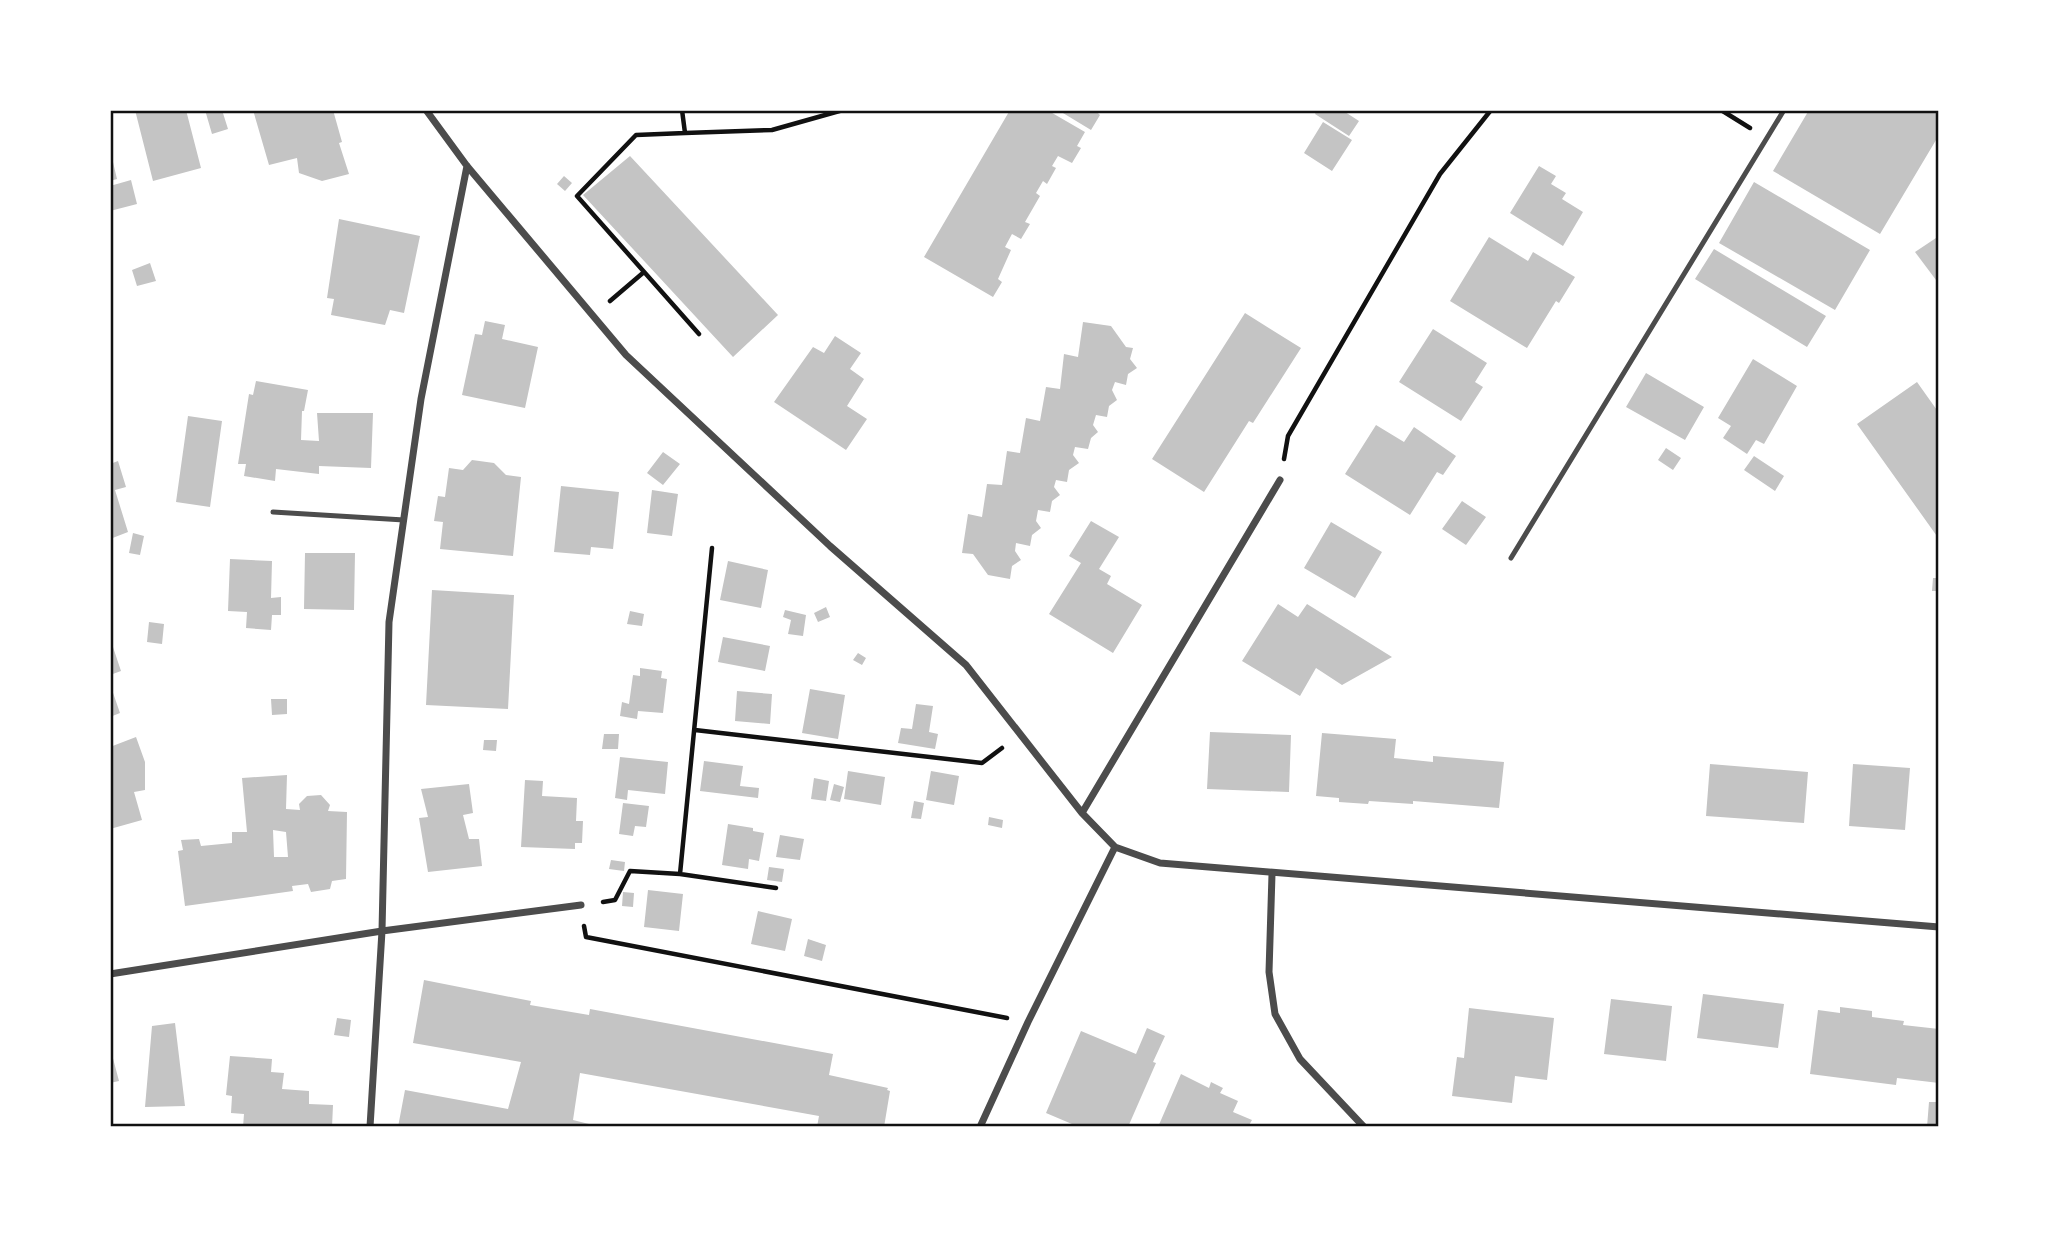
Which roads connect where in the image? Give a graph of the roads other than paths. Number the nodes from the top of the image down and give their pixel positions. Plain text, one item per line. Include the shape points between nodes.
1 (426, 110) edge
2 (1784, 110) edge
3 (467, 166) junction
4 (1280, 480) road end
5 (273, 512) dead end
6 (404, 520) junction
7 (1511, 558) dead end
8 (1082, 813) junction
9 (1115, 847) junction
10 (1272, 874) junction
11 (581, 905) road end
12 (1939, 927) edge
13 (382, 931) junction
14 (110, 974) edge
15 (370, 1127) edge
16 (980, 1127) edge
17 (1364, 1127) edge

1 - 3 street
2 - 7 lane
3 - 6 street via 421,399
3 - 8 street via 626,355 830,546 966,665
4 - 8 street
5 - 6 lane
6 - 13 street via 390,622
8 - 9 street
9 - 10 street via 1160,863
9 - 16 street
10 - 12 street
10 - 17 street via 1269,972 1275,1014 1300,1059
11 - 13 street
13 - 14 street
13 - 15 street

